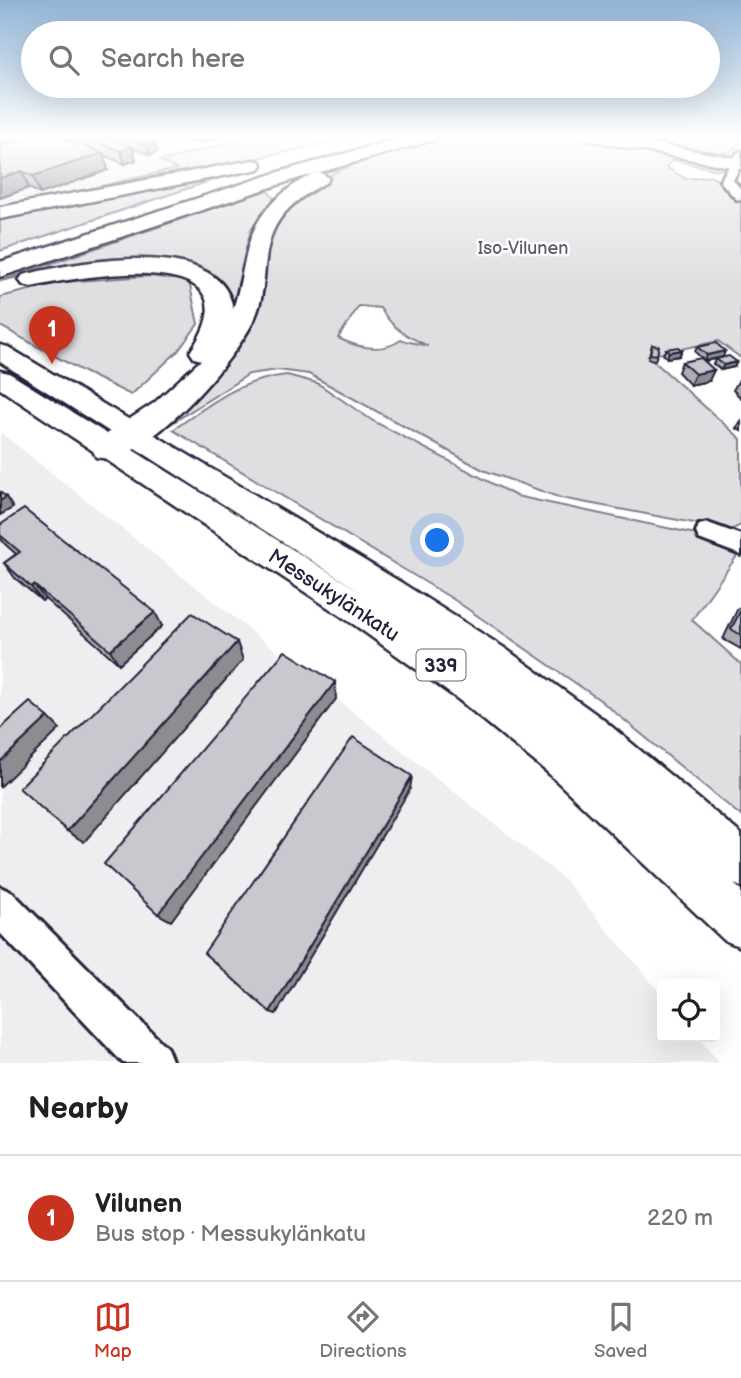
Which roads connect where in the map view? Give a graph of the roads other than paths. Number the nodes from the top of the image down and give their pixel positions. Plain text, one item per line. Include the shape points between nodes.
1 (151, 185) edge
2 (224, 185) edge
3 (260, 185) edge
4 (311, 185) edge
5 (0, 214) edge
6 (0, 257) edge
7 (0, 270) edge
8 (0, 288) edge
9 (0, 352) edge
10 (0, 378) edge
11 (113, 437) junction
12 (708, 532) dead end
13 (741, 545) edge
14 (741, 864) edge
15 (0, 906) edge
16 (741, 923) edge
17 (152, 1063) edge

1 - 5 highway
2 - 6 highway
3 - 7 highway
4 - 11 highway via 279,206 258,240 248,305 231,340 180,398
8 - 11 highway via 67,272 130,265 186,273 214,291 221,309 207,348 164,395
9 - 11 main road, Messukylänkatu / 339
10 - 11 main road, Messukylänkatu / 339
11 - 14 main road, Messukylänkatu / 339 via 379,586 491,659 597,740
11 - 16 main road, Messukylänkatu / 339 via 472,687 561,756
12 - 13 street
15 - 17 street

